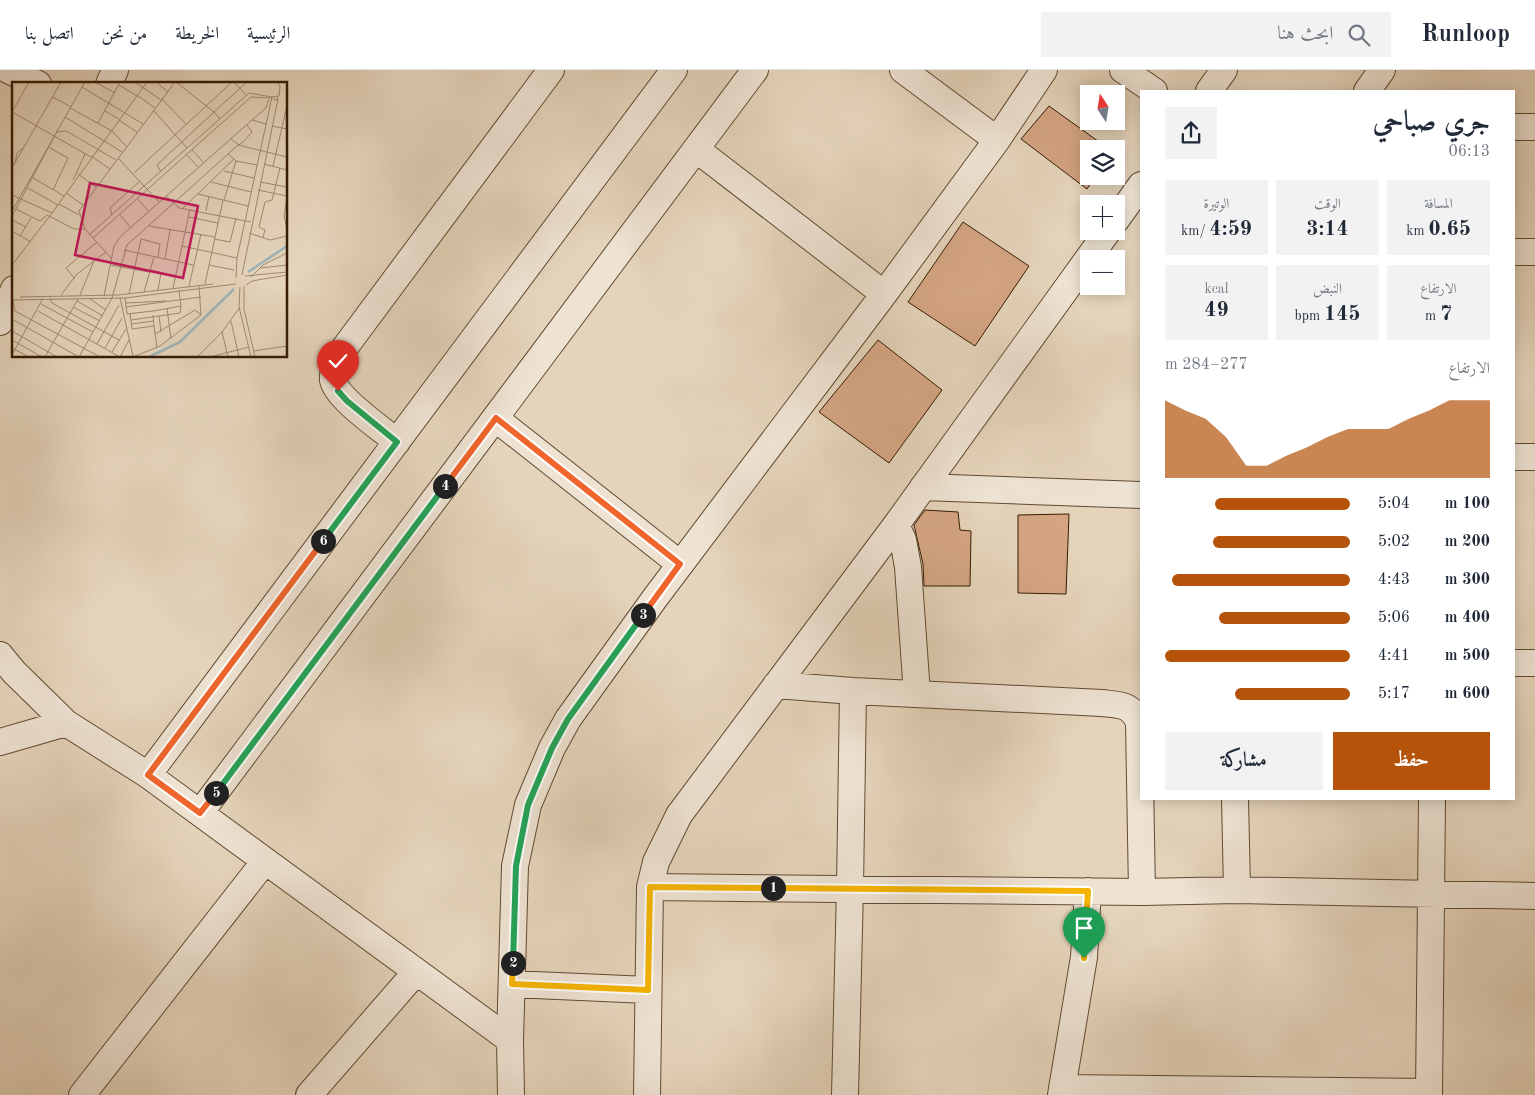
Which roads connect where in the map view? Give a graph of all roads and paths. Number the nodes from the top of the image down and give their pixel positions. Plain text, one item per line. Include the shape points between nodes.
1 (8, 70) edge
2 (115, 70) edge
3 (551, 70) edge
4 (674, 70) edge
5 (755, 70) edge
6 (902, 70) edge
7 (1044, 70) edge
8 (1123, 70) edge
9 (1224, 70) edge
10 (1382, 70) edge
11 (34, 82) edge
12 (110, 82) edge
13 (1153, 90) edge
14 (1210, 90) edge
15 (1368, 90) edge
16 (1515, 127) edge
17 (1535, 127) edge
18 (997, 140) junction
19 (696, 149) junction
20 (1140, 186) edge
21 (1125, 207) edge
22 (1101, 240) edge
23 (1515, 252) edge
24 (1535, 252) edge
25 (12, 294) edge
26 (884, 294) junction
27 (0, 322) edge
28 (496, 418) junction
29 (397, 442) junction
30 (1515, 457) edge
31 (1535, 457) edge
32 (923, 487) junction
33 (1140, 495) edge
34 (896, 525) junction
35 (680, 564) junction
36 (0, 655) edge
37 (1515, 663) edge
38 (1535, 663) edge
39 (776, 685) junction
40 (853, 691) junction
41 (917, 694) junction
42 (66, 723) junction
43 (0, 742) edge
44 (148, 775) junction
45 (1235, 800) edge
46 (1432, 800) edge
47 (200, 813) junction
48 (265, 861) junction
49 (650, 887) junction
50 (850, 888) junction
51 (1237, 890) junction
52 (1088, 891) junction
53 (1142, 892) junction
54 (1431, 894) junction
55 (1535, 896) edge
56 (416, 972) junction
57 (512, 984) junction
58 (648, 990) junction
59 (510, 1040) junction
60 (1061, 1092) edge
61 (1229, 1093) edge
62 (1429, 1093) edge
63 (82, 1095) edge
64 (309, 1095) edge
65 (511, 1095) edge
66 (647, 1095) edge
67 (845, 1095) edge

1 - 11 street
2 - 12 street
3 - 29 street via 340,354 335,366 333,380 338,391
4 - 29 street
5 - 19 street
6 - 18 street
7 - 18 street
8 - 13 street
9 - 14 street
10 - 15 street
16 - 17 street
18 - 26 street
19 - 26 street
19 - 28 street
20 - 21 street
22 - 32 street
23 - 24 street
25 - 27 street
26 - 35 street
28 - 35 street
28 - 47 street
29 - 44 street
30 - 31 street
32 - 33 street
32 - 34 street
34 - 39 street
34 - 41 street via 908,567
35 - 57 street via 568,719 528,805 516,866
36 - 42 street
37 - 38 street
39 - 40 street
39 - 49 street via 679,815 664,842
40 - 41 street
40 - 50 street
41 - 53 street via 1102,703 1131,709 1138,723
42 - 43 street
42 - 44 street
44 - 47 street
45 - 51 street
46 - 54 street
47 - 48 street
48 - 56 street
48 - 63 street
49 - 50 street
49 - 58 street
50 - 52 street
50 - 67 street
51 - 53 street
51 - 54 street
52 - 53 street
52 - 60 street via 1084,958
54 - 55 street
54 - 62 street
56 - 59 street
56 - 64 street
57 - 58 street
57 - 59 street
58 - 66 street
59 - 65 street
60 - 61 street
61 - 62 street

